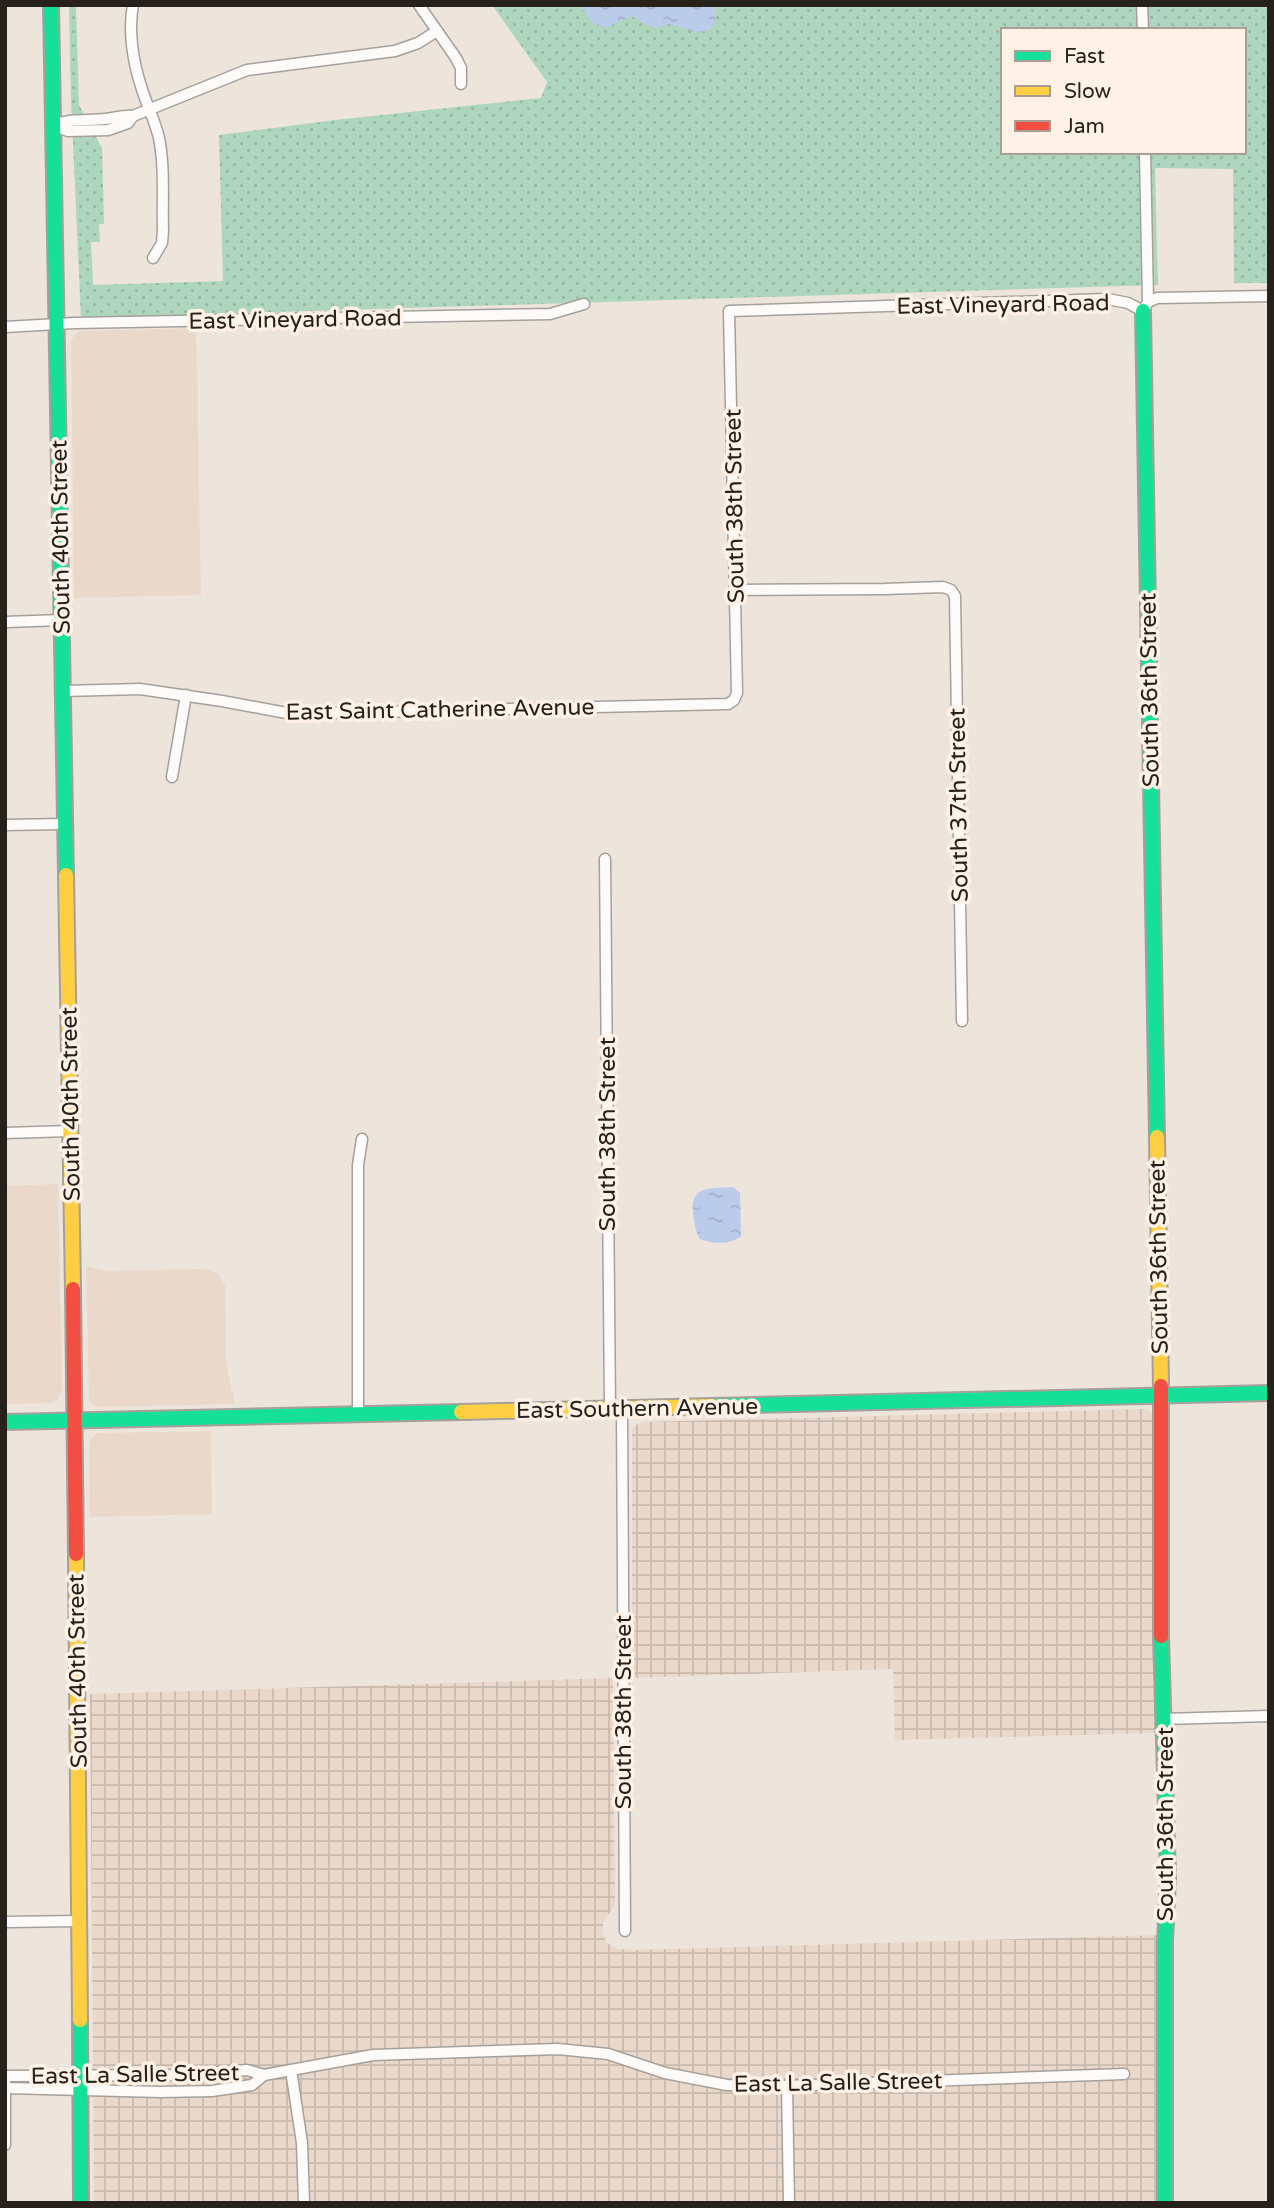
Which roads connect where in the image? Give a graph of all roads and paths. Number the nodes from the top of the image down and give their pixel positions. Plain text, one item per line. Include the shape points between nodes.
1 (51, 5) edge
2 (133, 5) edge
3 (419, 5) edge
4 (1142, 5) edge
5 (1143, 28) edge
6 (437, 31) junction
7 (461, 84) dead end
8 (149, 110) junction
9 (53, 125) junction
10 (1145, 154) edge
11 (153, 258) dead end
12 (1269, 296) edge
13 (584, 304) dead end
14 (1146, 306) junction
15 (729, 311) joint
16 (57, 324) junction
17 (5, 327) edge
18 (736, 590) junction
19 (62, 620) junction
20 (5, 622) edge
21 (63, 691) junction
22 (186, 695) junction
23 (734, 700) joint
24 (173, 777) dead end
25 (65, 824) junction
26 (5, 825) edge
27 (605, 859) dead end
28 (962, 1021) dead end
29 (70, 1131) junction
30 (5, 1133) edge
31 (362, 1139) dead end
32 (1269, 1392) edge
33 (1161, 1395) junction
34 (616, 1409) junction
35 (358, 1415) junction
36 (75, 1421) junction
37 (5, 1422) edge
38 (1269, 1716) edge
39 (1164, 1719) junction
40 (79, 1921) junction
41 (5, 1922) edge
42 (625, 1931) dead end
43 (291, 2070) junction
44 (1124, 2074) dead end
45 (264, 2075) junction
46 (5, 2076) edge
47 (30, 2076) junction
48 (79, 2083) junction
49 (787, 2086) junction
50 (6, 2088) edge
51 (30, 2088) junction
52 (5, 2146) edge
53 (80, 2203) edge
54 (304, 2203) edge
55 (789, 2203) edge
56 (1165, 2203) edge

1 - 9 main road, South 40th Street
2 - 8 street via 135,66
3 - 6 street
4 - 5 street
6 - 7 street via 461,68
6 - 8 street via 395,51 247,70
8 - 9 street via 115,129 101,125 68,131
8 - 11 street via 161,154 163,231
9 - 16 main road, South 40th Street
10 - 14 street, South 36th Street
12 - 14 street, East Vineyard Road via 1161,298
13 - 16 street, East Vineyard Road via 550,314
14 - 15 street, East Vineyard Road via 1108,299
14 - 33 main road, South 36th Street
15 - 18 street, South 38th Street
16 - 17 street, East Vineyard Road
16 - 19 main road, South 40th Street
18 - 23 street, South 38th Street
18 - 28 street, South 37th Street via 943,587 955,596
19 - 20 street
19 - 21 main road, South 40th Street
21 - 22 street, East Saint Catherine Avenue via 140,689
21 - 25 main road, South 40th Street
22 - 23 street, East Saint Catherine Avenue via 292,713 728,704
22 - 24 street
25 - 26 street
25 - 29 main road, South 40th Street
27 - 34 street, South 38th Street
29 - 30 street
29 - 36 main road, South 40th Street
31 - 35 street via 358,1165
32 - 33 main road, East Southern Avenue
33 - 34 main road, East Southern Avenue
33 - 39 main road, South 36th Street
34 - 35 main road, East Southern Avenue
34 - 42 street, South 38th Street
35 - 36 main road, East Southern Avenue
36 - 37 main road, East Southern Avenue
36 - 40 main road, South 40th Street
38 - 39 street
39 - 56 main road, South 36th Street via 1168,1878
40 - 41 street
40 - 48 main road, South 40th Street
43 - 45 street, East La Salle Street
43 - 49 street, East La Salle Street via 373,2055 558,2049 608,2054 665,2073 727,2085
43 - 54 street via 302,2143
44 - 49 street, East La Salle Street
45 - 48 street, East La Salle Street via 247,2070
45 - 48 street, East La Salle Street via 252,2085 212,2091
46 - 47 street, East La Salle Street
46 - 50 street
47 - 48 street, East La Salle Street
47 - 51 street, East La Salle Street
48 - 51 street, East La Salle Street
48 - 53 main road, South 40th Street
49 - 55 street
50 - 51 street, East La Salle Street
50 - 52 street

